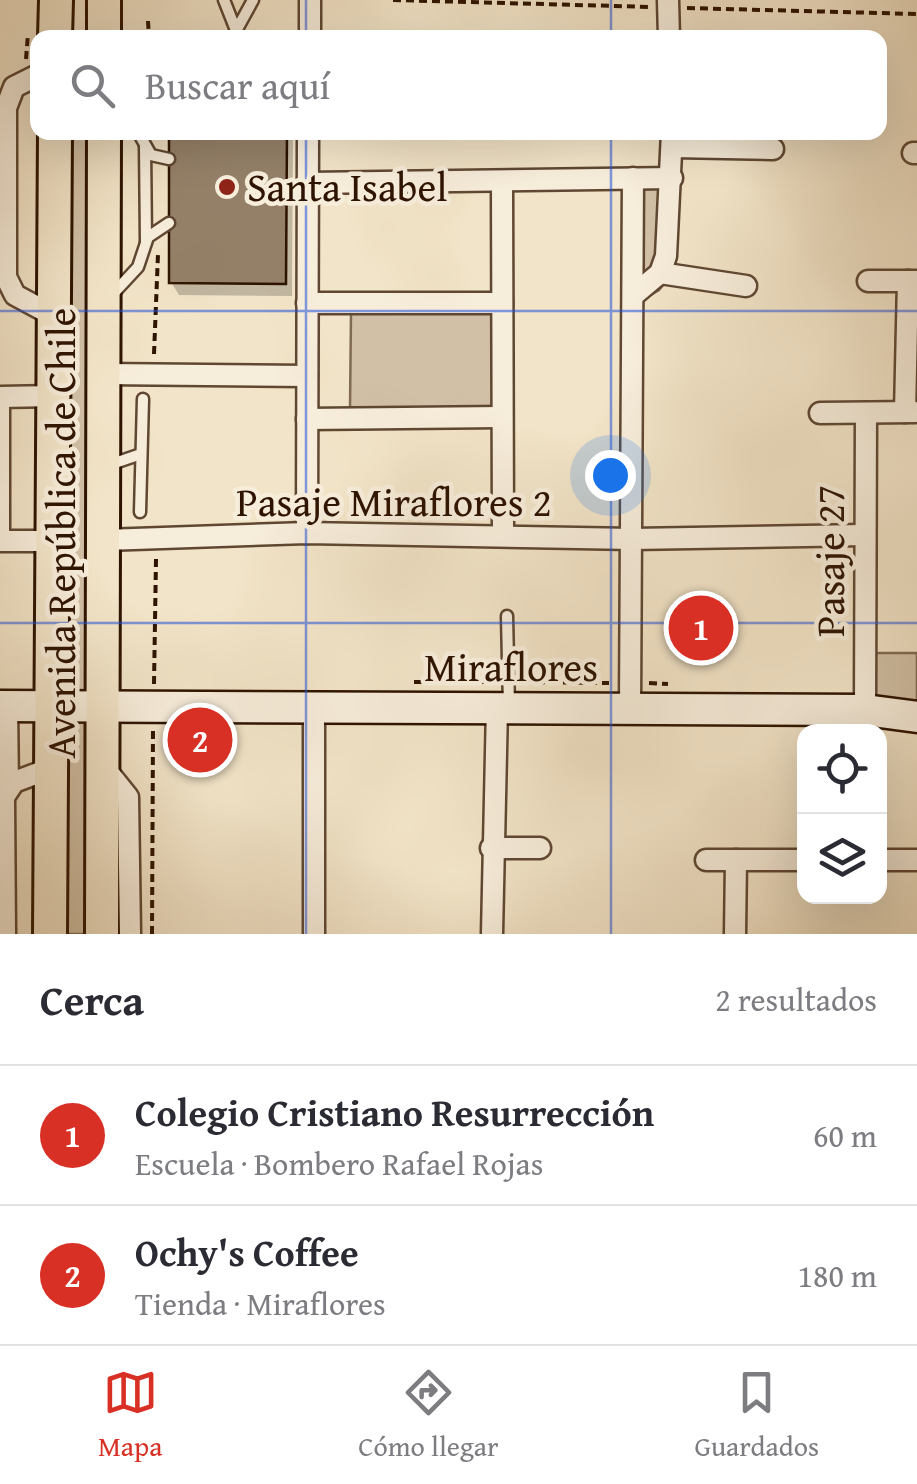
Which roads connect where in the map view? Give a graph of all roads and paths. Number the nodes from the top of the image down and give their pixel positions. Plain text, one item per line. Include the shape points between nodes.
1 (56, 0) edge
2 (104, 0) edge
3 (224, 0) edge
4 (253, 0) edge
5 (310, 0) edge
6 (668, 0) edge
7 (148, 21) dead end
8 (56, 30) edge
9 (104, 30) edge
10 (149, 30) edge
11 (236, 30) edge
12 (240, 30) edge
13 (310, 30) edge
14 (669, 30) edge
15 (30, 79) edge
16 (56, 140) edge
17 (104, 140) edge
18 (142, 140) edge
19 (308, 140) edge
20 (672, 140) edge
21 (145, 146) junction
22 (773, 149) dead end
23 (170, 159) dead end
24 (633, 178) junction
25 (672, 178) junction
26 (502, 182) junction
27 (308, 183) junction
28 (169, 223) dead end
29 (146, 243) junction
30 (660, 272) junction
31 (868, 281) dead end
32 (912, 281) edge
33 (746, 286) dead end
34 (635, 294) junction
35 (104, 302) junction
36 (502, 303) junction
37 (307, 304) junction
38 (54, 316) junction
39 (307, 376) junction
40 (54, 381) junction
41 (104, 386) junction
42 (2, 396) edge
43 (143, 399) dead end
44 (911, 412) edge
45 (820, 413) dead end
46 (866, 413) junction
47 (502, 417) junction
48 (307, 419) junction
49 (141, 453) junction
50 (104, 454) junction
51 (140, 512) dead end
52 (307, 533) junction
53 (863, 535) junction
54 (502, 536) junction
55 (633, 539) junction
56 (2, 540) edge
57 (52, 540) junction
58 (104, 540) junction
59 (507, 616) dead end
60 (3, 706) edge
61 (50, 706) junction
62 (104, 706) junction
63 (314, 706) junction
64 (503, 707) junction
65 (630, 707) junction
66 (865, 710) junction
67 (917, 718) edge
68 (103, 766) junction
69 (49, 769) junction
70 (8, 789) junction
71 (491, 848) junction
72 (540, 848) dead end
73 (706, 860) dead end
74 (736, 860) junction
75 (797, 860) edge
76 (887, 860) edge
77 (917, 860) edge
78 (5, 934) edge
79 (50, 934) edge
80 (102, 934) edge
81 (130, 934) edge
82 (314, 934) edge
83 (492, 934) edge
84 (734, 934) edge

1 - 8 main road
2 - 9 main road
3 - 11 lane
4 - 12 lane
5 - 13 street
6 - 14 street
7 - 10 path
15 - 38 street via 14,87 6,108 6,277 15,295
16 - 38 main road, Avenida República de Chile
17 - 35 main road, Avenida República de Chile
18 - 21 lane
19 - 27 street
20 - 22 street
20 - 25 street
21 - 23 lane via 156,158
21 - 29 lane
24 - 25 street
24 - 26 street
24 - 34 street
25 - 30 street
26 - 27 street
26 - 36 street
27 - 37 street
28 - 29 lane
29 - 35 lane via 138,268
30 - 33 street
30 - 34 street
31 - 32 street
32 - 44 street
34 - 55 street
35 - 41 main road, Avenida República de Chile
36 - 37 street
36 - 47 street
37 - 39 street
38 - 40 main road, Avenida República de Chile
39 - 41 street
39 - 48 street
40 - 41 main road via 76,394
40 - 42 street
40 - 57 main road, Avenida República de Chile
41 - 50 main road, Avenida República de Chile
42 - 56 lane
43 - 49 lane
44 - 46 street
45 - 46 street
46 - 53 street, Pasaje 27
47 - 48 street
47 - 54 street
48 - 52 street
49 - 50 lane
49 - 50 lane
49 - 51 lane
50 - 58 main road, Avenida República de Chile
52 - 54 street, Pasaje Miraflores 2
52 - 58 street, Pasaje Miraflores 2
53 - 55 street, Pasaje Miraflores 2
53 - 66 street, Pasaje 27
54 - 55 street, Pasaje Miraflores 2
55 - 65 street
56 - 57 street
57 - 61 main road, Avenida República de Chile
58 - 62 main road, Avenida República de Chile
59 - 64 lane
60 - 61 street, Miraflores
60 - 70 street
61 - 62 street, Miraflores
61 - 69 main road, Avenida República de Chile
62 - 63 street, Miraflores
62 - 68 main road, Avenida República de Chile
63 - 64 street, Miraflores
63 - 82 street
64 - 65 street, Miraflores
64 - 71 street
65 - 66 street, Miraflores
66 - 67 street, Miraflores
68 - 80 main road, Avenida República de Chile
68 - 81 street via 128,797
69 - 70 street, Avenida República de Chile
69 - 79 main road, Avenida República de Chile
70 - 78 street, Avenida República de Chile
71 - 72 street
71 - 83 street
73 - 74 street
74 - 75 street
74 - 84 street
76 - 77 street

